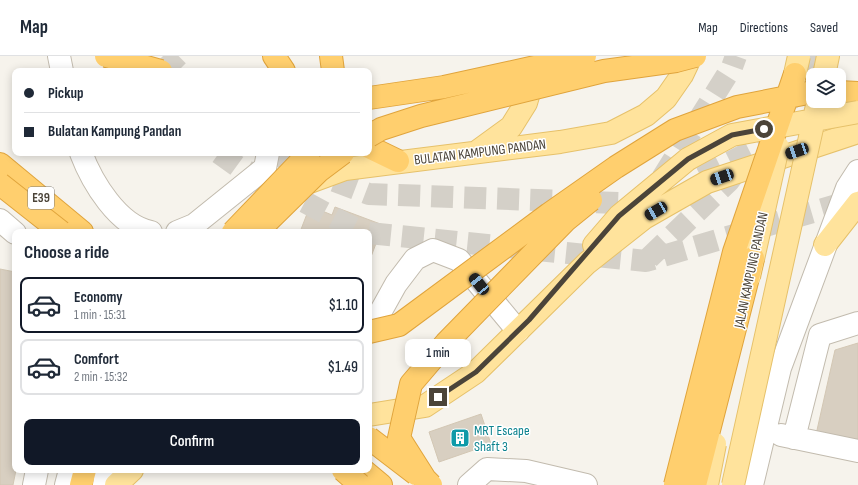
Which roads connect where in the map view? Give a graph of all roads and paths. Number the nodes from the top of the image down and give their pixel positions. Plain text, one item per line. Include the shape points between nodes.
1 (59, 56) edge
2 (106, 56) edge
3 (274, 56) edge
4 (330, 56) edge
5 (535, 56) edge
6 (585, 56) edge
7 (691, 56) edge
8 (695, 56) edge
9 (828, 56) edge
10 (797, 65) edge
11 (61, 68) edge
12 (150, 68) edge
13 (282, 68) edge
14 (332, 68) edge
15 (825, 68) edge
16 (846, 92) edge
17 (858, 92) edge
18 (806, 93) tunnel mouth
19 (372, 98) edge
20 (816, 108) edge
21 (858, 112) edge
22 (675, 130) junction
23 (858, 132) edge
24 (372, 134) edge
25 (372, 148) edge
26 (477, 151) junction
27 (83, 156) edge
28 (267, 156) edge
29 (306, 156) edge
30 (339, 156) edge
31 (398, 161) junction
32 (0, 164) edge
33 (858, 171) edge
34 (7, 180) edge
35 (858, 203) edge
36 (39, 209) junction
37 (0, 220) edge
38 (49, 229) edge
39 (58, 229) edge
40 (64, 229) edge
41 (78, 229) edge
42 (87, 229) edge
43 (139, 229) edge
44 (184, 229) edge
45 (236, 229) edge
46 (259, 229) edge
47 (260, 229) edge
48 (12, 230) edge
49 (825, 246) junction
50 (753, 258) junction
51 (722, 292) dead end
52 (858, 323) edge
53 (373, 326) edge
54 (523, 326) junction
55 (770, 405) junction
56 (801, 409) junction
57 (372, 415) edge
58 (764, 432) junction
59 (794, 438) junction
60 (372, 440) edge
61 (858, 451) edge
62 (372, 470) edge
63 (36, 473) edge
64 (69, 473) edge
65 (77, 473) edge
66 (84, 473) edge
67 (106, 473) edge
68 (129, 473) edge
69 (346, 473) edge
70 (367, 473) edge
71 (34, 485) edge
72 (66, 485) edge
73 (71, 485) edge
74 (81, 485) edge
75 (104, 485) edge
76 (116, 485) edge
77 (360, 485) edge
78 (381, 485) edge
79 (390, 485) edge
80 (430, 485) edge
81 (469, 485) edge
82 (586, 485) edge
83 (675, 485) edge
84 (685, 485) edge
85 (695, 485) edge
86 (707, 485) edge
87 (733, 485) edge
88 (752, 485) edge

1 - 11 street
2 - 12 highway, bridge
3 - 13 highway
4 - 14 highway
5 - 26 main road via 535,75 526,103 511,127
6 - 19 highway, bridge via 444,87
7 - 26 main road, BULATAN KAMPUNG PANDAN via 666,98 646,115 611,133 560,142
8 - 24 highway, bridge via 604,71 444,110 381,129
9 - 15 main road
10 - 50 main road, JALAN KAMPUNG PANDAN, bridge
10 - 83 highway, bridge via 734,252
16 - 17 highway
18 - 22 highway, bridge via 737,107
20 - 87 main road, JALAN KAMPUNG PANDAN, bridge
21 - 54 main road, bridge via 732,135 688,159 619,216
22 - 53 highway, bridge via 549,214 399,325
22 - 80 highway, bridge via 565,221 446,343 411,384 399,438
23 - 54 main road via 707,182 650,214 587,263
25 - 31 highway
26 - 31 main road, BULATAN KAMPUNG PANDAN
27 - 43 street via 102,193 124,219
28 - 44 street via 265,168 194,225
29 - 45 highway, bridge
30 - 47 highway, bridge via 319,171
31 - 46 main road, BULATAN KAMPUNG PANDAN via 345,169 306,183 272,209
32 - 34 highway, E39
33 - 49 street via 847,188
34 - 36 highway
34 - 39 highway, E39, bridge
34 - 41 highway, E39
34 - 42 highway
35 - 49 main road
36 - 38 street, bridge
36 - 40 highway
37 - 48 street
49 - 55 street via 780,368
50 - 85 highway, bridge
50 - 86 main road, JALAN KAMPUNG PANDAN, bridge
51 - 84 street
52 - 56 street via 820,335
53 - 54 street via 396,284 415,259 433,250 459,260
54 - 57 main road via 476,372 425,406
55 - 56 street
55 - 58 street
56 - 59 street
58 - 59 street
58 - 88 street
59 - 61 street
60 - 80 highway, bridge
62 - 79 main road
63 - 71 street
64 - 72 street
65 - 73 street
66 - 74 highway
67 - 75 street
68 - 76 main road
69 - 77 highway, bridge
70 - 78 highway
81 - 82 street via 488,470 526,471

